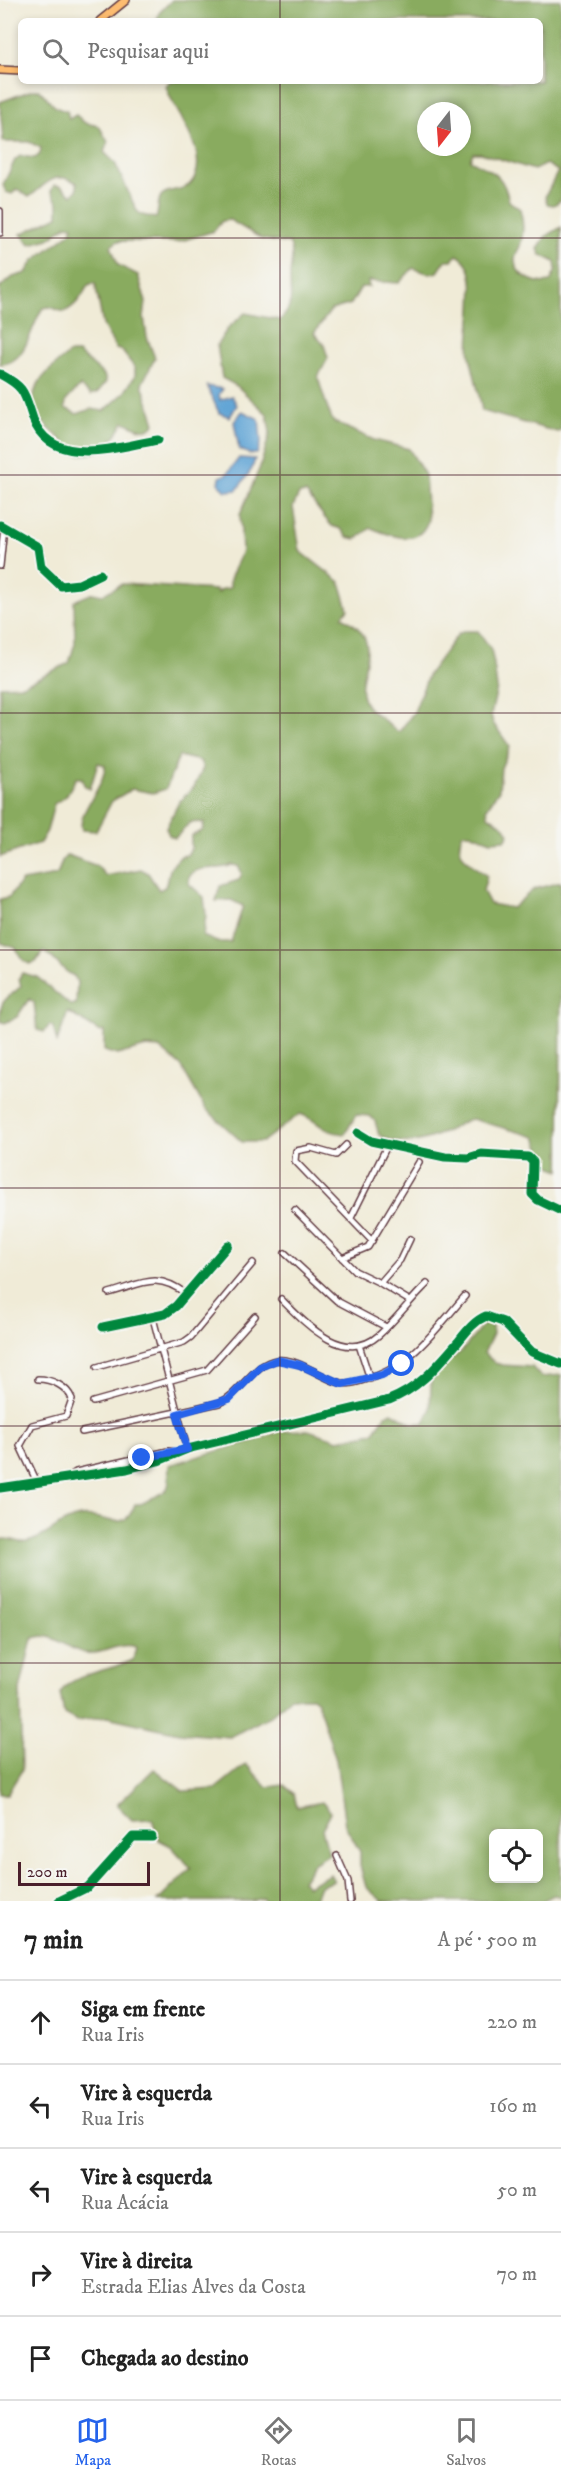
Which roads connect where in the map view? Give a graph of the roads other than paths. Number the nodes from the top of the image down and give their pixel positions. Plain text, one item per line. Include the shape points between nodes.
1 (126, 0) edge
2 (104, 18) edge
3 (0, 70) edge
4 (18, 71) edge
5 (0, 211) edge
6 (0, 234) edge
7 (0, 374) edge
8 (158, 440) dead end
9 (2, 526) edge
10 (0, 566) edge
11 (100, 574) dead end
12 (358, 1133) dead end
13 (346, 1145) dead end
14 (385, 1150) dead end
15 (419, 1162) dead end
16 (295, 1210) dead end
17 (561, 1211) edge
18 (351, 1218) junction
19 (410, 1239) dead end
20 (372, 1241) junction
21 (228, 1245) dead end
22 (285, 1253) dead end
23 (342, 1258) junction
24 (254, 1263) dead end
25 (380, 1282) junction
26 (427, 1284) dead end
27 (109, 1293) dead end
28 (186, 1294) junction
29 (465, 1296) dead end
30 (281, 1299) dead end
31 (410, 1301) junction
32 (255, 1316) dead end
33 (153, 1318) junction
34 (103, 1327) dead end
35 (387, 1327) junction
36 (359, 1345) junction
37 (161, 1349) junction
38 (561, 1364) edge
39 (97, 1367) dead end
40 (370, 1378) junction
41 (38, 1379) dead end
42 (169, 1381) junction
43 (93, 1402) dead end
44 (177, 1414) junction
45 (82, 1432) dead end
46 (187, 1449) junction
47 (37, 1482) junction
48 (0, 1488) edge
49 (152, 1837) dead end
50 (337, 1856) dead end
51 (59, 1901) edge
52 (350, 1901) edge

1 - 2 main road
3 - 4 main road
5 - 6 street
7 - 8 street via 22,387 36,425 60,448 84,451
9 - 10 street
9 - 11 street via 38,547 41,567 61,586 79,584
12 - 17 street via 371,1141 445,1157 528,1157 532,1162 532,1194
13 - 18 street via 336,1155 303,1147 294,1157 299,1167
14 - 18 street
15 - 20 street
16 - 23 street
18 - 20 street
19 - 25 street via 400,1260
20 - 23 street via 363,1251
21 - 28 street
22 - 35 street via 337,1301
23 - 25 street via 355,1271
24 - 37 street via 191,1337
25 - 31 street
26 - 31 street
27 - 28 street via 158,1280
28 - 33 street via 170,1310
29 - 40 street via 416,1352 392,1370
30 - 36 street via 320,1335 342,1345
31 - 35 street
32 - 42 street via 207,1370
33 - 34 street
33 - 37 street
35 - 36 street
36 - 40 street
37 - 39 street
37 - 42 street
38 - 46 street via 532,1352 503,1322 486,1316 471,1326 423,1381 402,1395
40 - 44 street via 342,1384 300,1365 277,1360 260,1367 229,1399
41 - 47 street via 63,1387 72,1399 66,1416 32,1425 20,1446
42 - 43 street
42 - 44 street
44 - 45 street
44 - 46 street
46 - 47 street
47 - 48 street
49 - 51 street via 133,1837 88,1887
50 - 52 street via 348,1881

